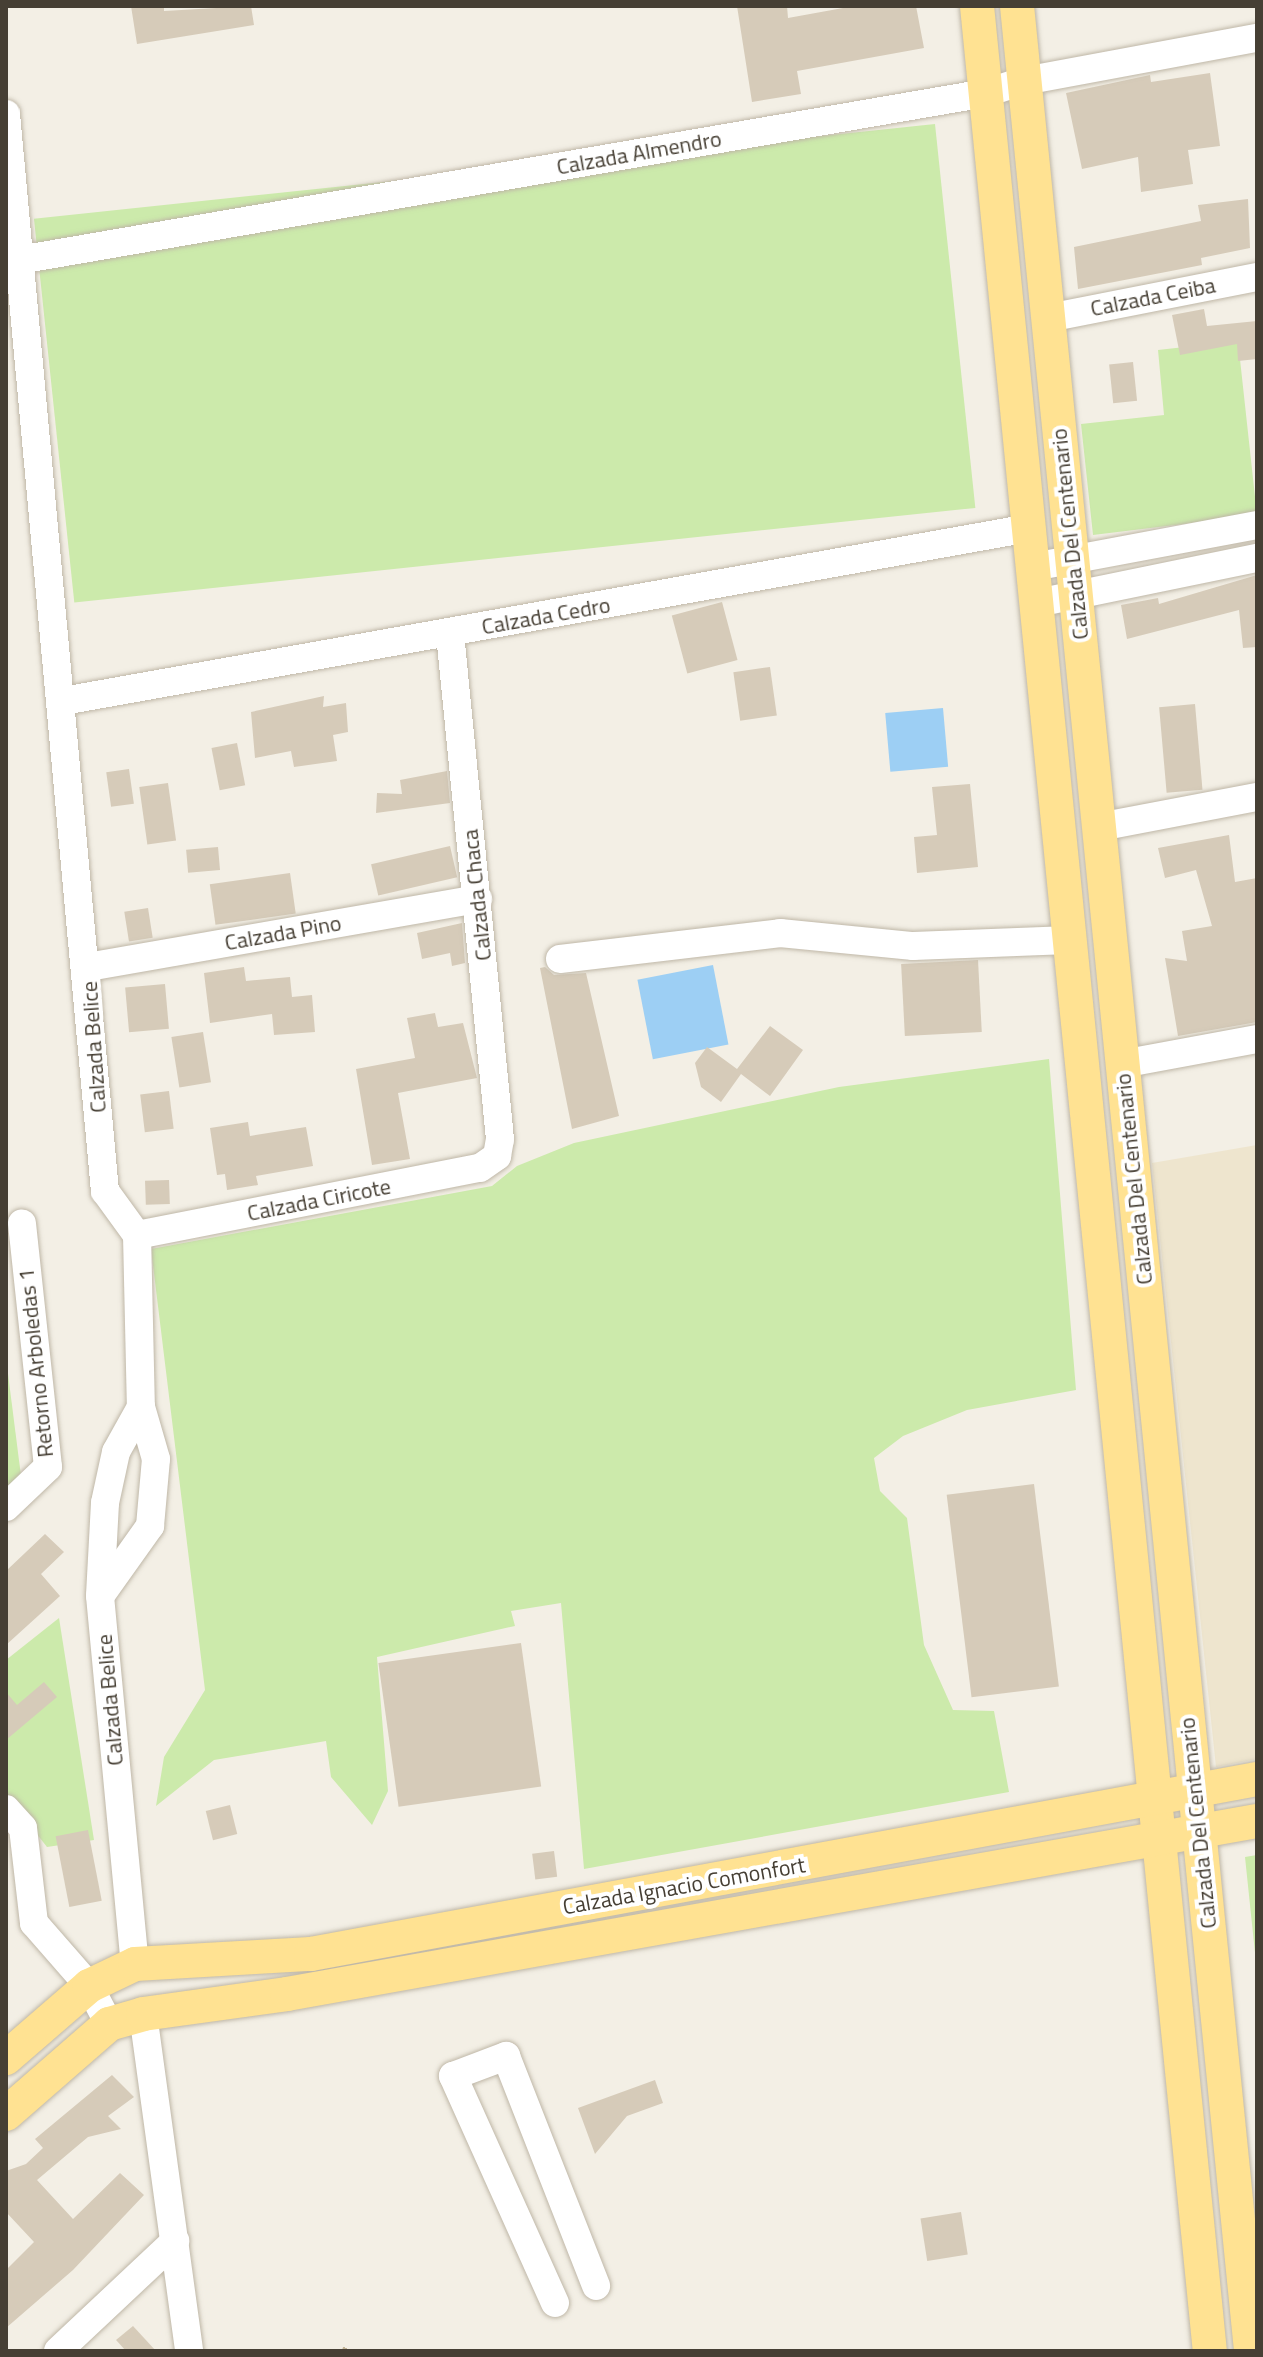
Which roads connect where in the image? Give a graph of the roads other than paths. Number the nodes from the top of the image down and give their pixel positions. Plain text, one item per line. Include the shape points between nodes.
1 (977, 6) edge
2 (1017, 6) edge
3 (1257, 38) edge
4 (1024, 81) junction
5 (986, 93) junction
6 (6, 114) edge
7 (19, 260) junction
8 (1257, 277) edge
9 (1048, 318) junction
10 (1257, 525) edge
11 (1029, 528) junction
12 (1257, 558) edge
13 (1033, 567) junction
14 (1074, 578) junction
15 (1037, 603) junction
16 (450, 634) junction
17 (63, 701) junction
18 (1257, 797) edge
19 (1099, 827) junction
20 (478, 899) junction
21 (1070, 940) junction
22 (560, 959) dead end
23 (88, 967) junction
24 (1257, 1039) edge
25 (1122, 1064) junction
26 (497, 1156) joint
27 (137, 1235) junction
28 (6, 1238) edge
29 (141, 1407) junction
30 (6, 1507) edge
31 (100, 1596) junction
32 (1257, 1779) edge
33 (1195, 1792) junction
34 (1155, 1801) junction
35 (6, 1809) edge
36 (1257, 1821) edge
37 (1199, 1833) junction
38 (1159, 1837) junction
39 (111, 1974) junction
40 (143, 2014) junction
41 (109, 2024) junction
42 (6, 2058) edge
43 (6, 2114) edge
44 (175, 2241) junction
45 (596, 2286) dead end
46 (555, 2303) dead end
47 (58, 2351) edge
48 (189, 2351) edge
49 (1210, 2351) edge
50 (1251, 2351) edge

1 - 5 main road, Calzada Del Centenario
2 - 4 main road, Calzada Del Centenario
3 - 4 street, Calzada Almendro
4 - 5 street, Calzada Almendro
4 - 9 main road, Calzada Del Centenario
5 - 7 street, Calzada Almendro
5 - 11 main road, Calzada Del Centenario
6 - 7 street, Calzada Belice
7 - 17 street, Calzada Belice
8 - 9 street, Calzada Ceiba
9 - 14 main road, Calzada Del Centenario
10 - 14 street
11 - 13 main road, Calzada Del Centenario
11 - 16 street, Calzada Cedro
12 - 14 street
13 - 14 street
13 - 15 main road, Calzada Del Centenario
14 - 15 street
14 - 19 main road, Calzada Del Centenario
15 - 21 main road, Calzada Del Centenario
16 - 17 street, Calzada Cedro
16 - 20 street, Calzada Chaca
17 - 23 street, Calzada Belice
18 - 19 street
19 - 25 main road, Calzada Del Centenario
20 - 23 street, Calzada Pino
20 - 26 street, Calzada Chaca via 500,1139
21 - 22 street via 913,946 780,933
21 - 34 main road, Calzada Del Centenario
23 - 27 street, Calzada Belice via 105,1191
24 - 25 street
25 - 33 main road, Calzada Del Centenario
26 - 27 street, Calzada Ciricote via 480,1168
27 - 29 street
28 - 30 street, Retorno Arboledas 1 via 22,1223 48,1467
29 - 31 street, Calzada Belice via 116,1452 105,1503
29 - 31 street via 156,1459 150,1526
31 - 39 street, Calzada Belice
32 - 33 main road, Calzada Ignacio Comonfort
33 - 34 main road, Calzada Ignacio Comonfort
33 - 37 main road, Calzada Del Centenario
34 - 38 main road, Calzada Del Centenario
34 - 39 main road, Calzada Ignacio Comonfort via 311,1954
35 - 39 street via 23,1828 34,1923
36 - 37 main road, Calzada Ignacio Comonfort
37 - 38 main road, Calzada Ignacio Comonfort
37 - 50 main road, Calzada Del Centenario
38 - 40 main road, Calzada Ignacio Comonfort via 287,1994
38 - 49 main road, Calzada Del Centenario
39 - 41 street
39 - 42 main road
40 - 41 main road, Calzada Ignacio Comonfort
40 - 44 street
41 - 43 main road
44 - 47 street
44 - 48 street
45 - 46 street via 506,2056 453,2076

